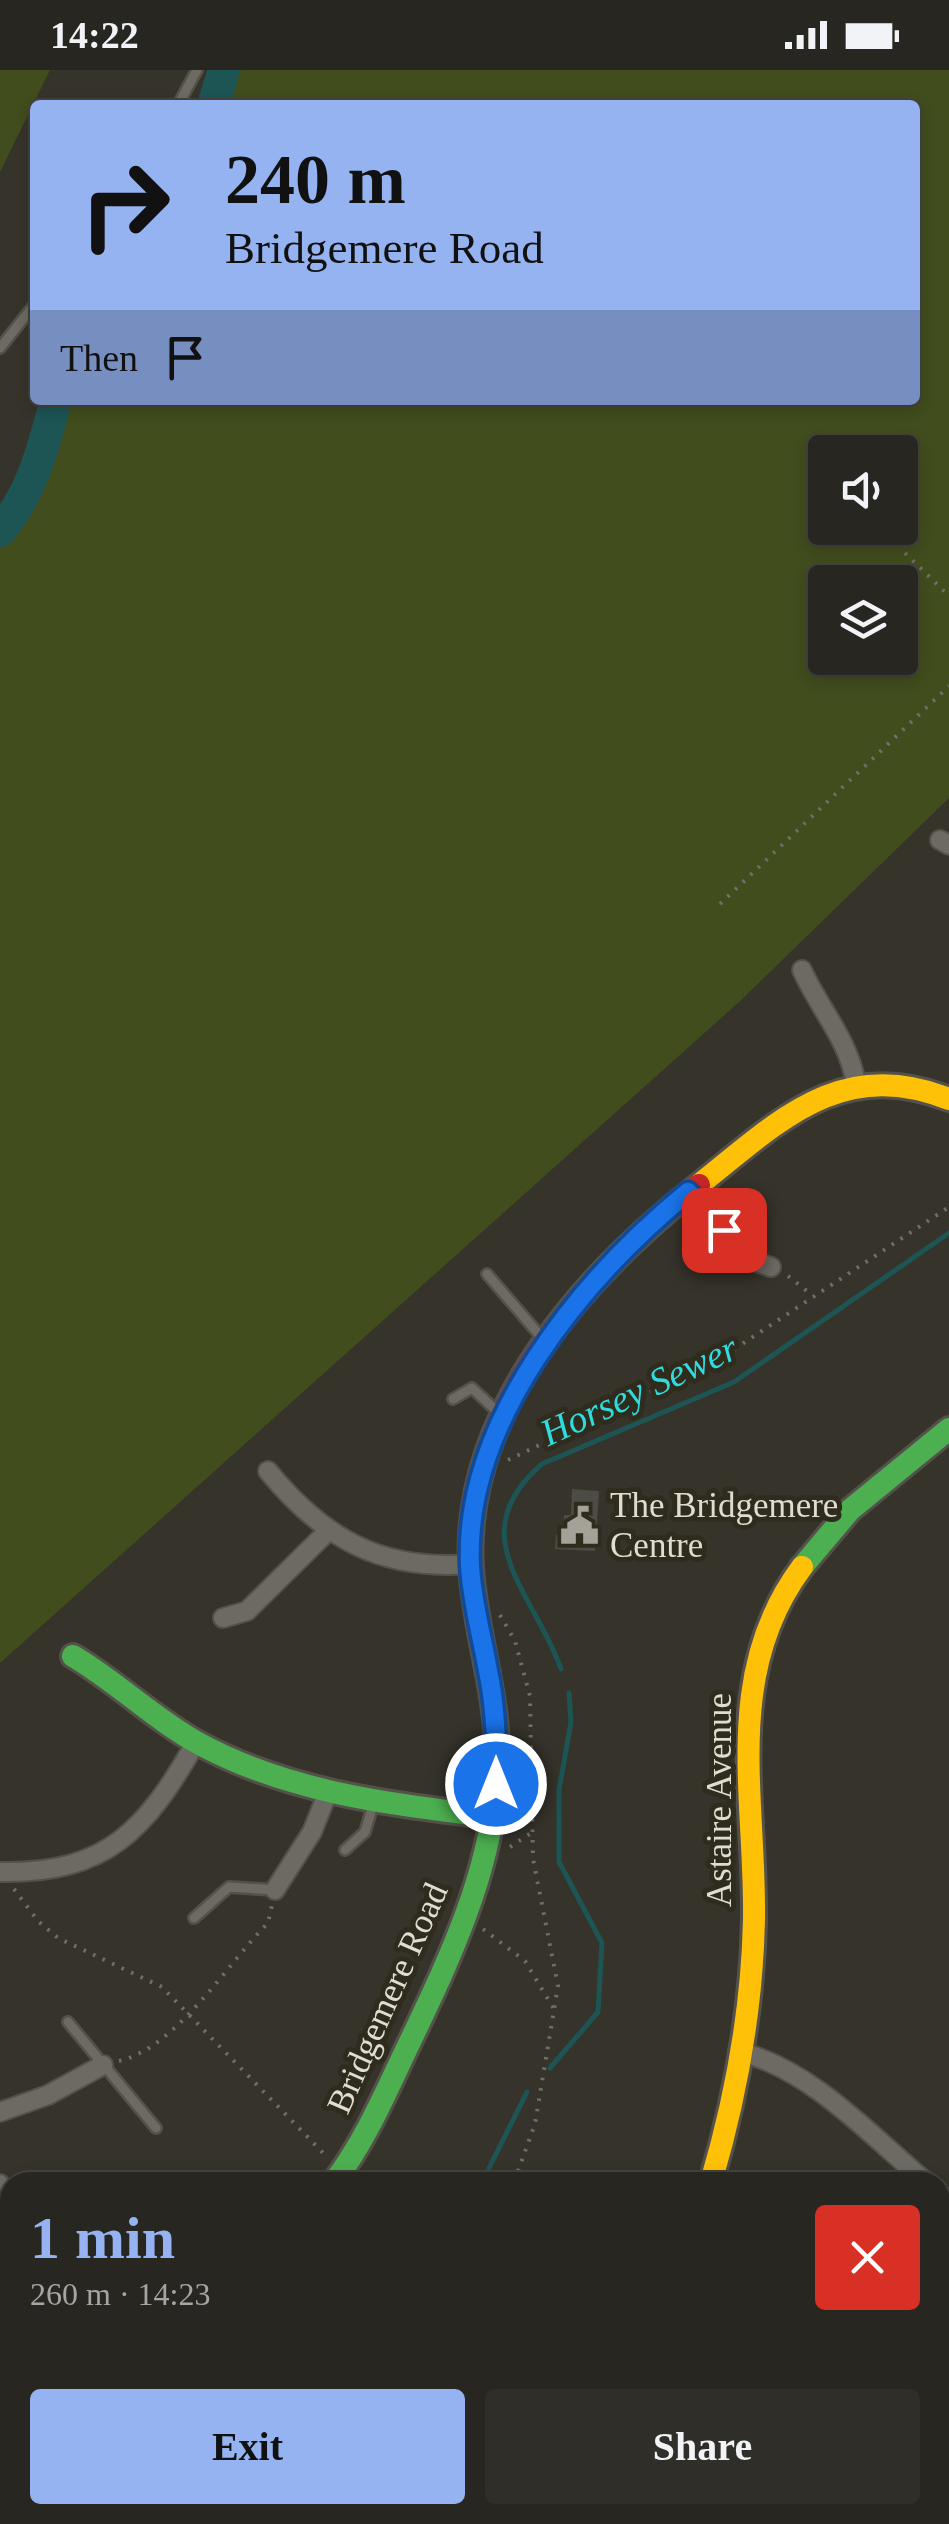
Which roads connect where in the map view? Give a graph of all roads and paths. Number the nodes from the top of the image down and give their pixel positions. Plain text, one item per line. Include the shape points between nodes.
1 (196, 70) edge
2 (181, 100) edge
3 (30, 310) edge
4 (0, 348) edge
5 (906, 553) dead end
6 (949, 596) edge
7 (949, 686) edge
8 (720, 904) dead end
9 (802, 970) dead end
10 (856, 1084) junction
11 (949, 1098) edge
12 (688, 1192) junction
13 (949, 1207) edge
14 (771, 1268) joint
15 (487, 1274) dead end
16 (812, 1295) junction
17 (548, 1344) junction
18 (453, 1399) dead end
19 (502, 1416) junction
20 (949, 1429) edge
21 (268, 1471) dead end
22 (496, 1472) dead end
23 (327, 1532) junction
24 (470, 1564) junction
25 (497, 1610) dead end
26 (224, 1618) dead end
27 (73, 1656) dead end
28 (196, 1742) junction
29 (328, 1792) junction
30 (373, 1802) junction
31 (492, 1818) junction
32 (345, 1850) dead end
33 (5, 1872) edge
34 (275, 1890) junction
35 (194, 1918) dead end
36 (464, 1922) junction
37 (554, 2009) junction
38 (190, 2012) junction
39 (68, 2022) dead end
40 (742, 2052) junction
41 (103, 2065) junction
42 (0, 2112) edge
43 (156, 2128) dead end
44 (335, 2172) edge
45 (342, 2172) edge
46 (518, 2172) edge
47 (713, 2172) edge
48 (914, 2172) edge

1 - 2 lane
3 - 4 lane
5 - 6 path
7 - 8 path
9 - 10 street via 846,1044
10 - 11 street, Bridgemere Road
10 - 12 street, Bridgemere Road via 822,1098
12 - 14 street via 751,1260
12 - 17 street, Bridgemere Road via 621,1254
13 - 16 path
14 - 16 path
15 - 17 lane
16 - 22 path via 721,1358 510,1458
17 - 19 street, Bridgemere Road
18 - 19 lane via 472,1388
19 - 24 street, Bridgemere Road via 477,1484
20 - 40 street, Astaire Avenue via 866,1492 819,1539 759,1654 748,1738 754,1922
21 - 23 street
23 - 24 street via 418,1566
23 - 26 street via 247,1611
24 - 31 street, Bridgemere Road via 497,1744
25 - 37 path via 514,1640 530,1696 532,1846 555,1963
27 - 28 street
28 - 29 street
28 - 33 street via 125,1840 70,1865
29 - 30 street
29 - 34 street
30 - 31 street
30 - 32 lane via 365,1832
31 - 36 street, Bridgemere Road
33 - 38 path via 58,1938 144,1976
34 - 35 lane via 229,1887
34 - 38 path via 268,1923
36 - 37 path via 509,1945
36 - 45 street, Bridgemere Road via 369,2128
37 - 46 path via 535,2124
38 - 41 path via 138,2057
38 - 44 path
39 - 41 lane
40 - 47 street, Astaire Avenue
40 - 48 street via 812,2088
41 - 42 street
41 - 43 lane

